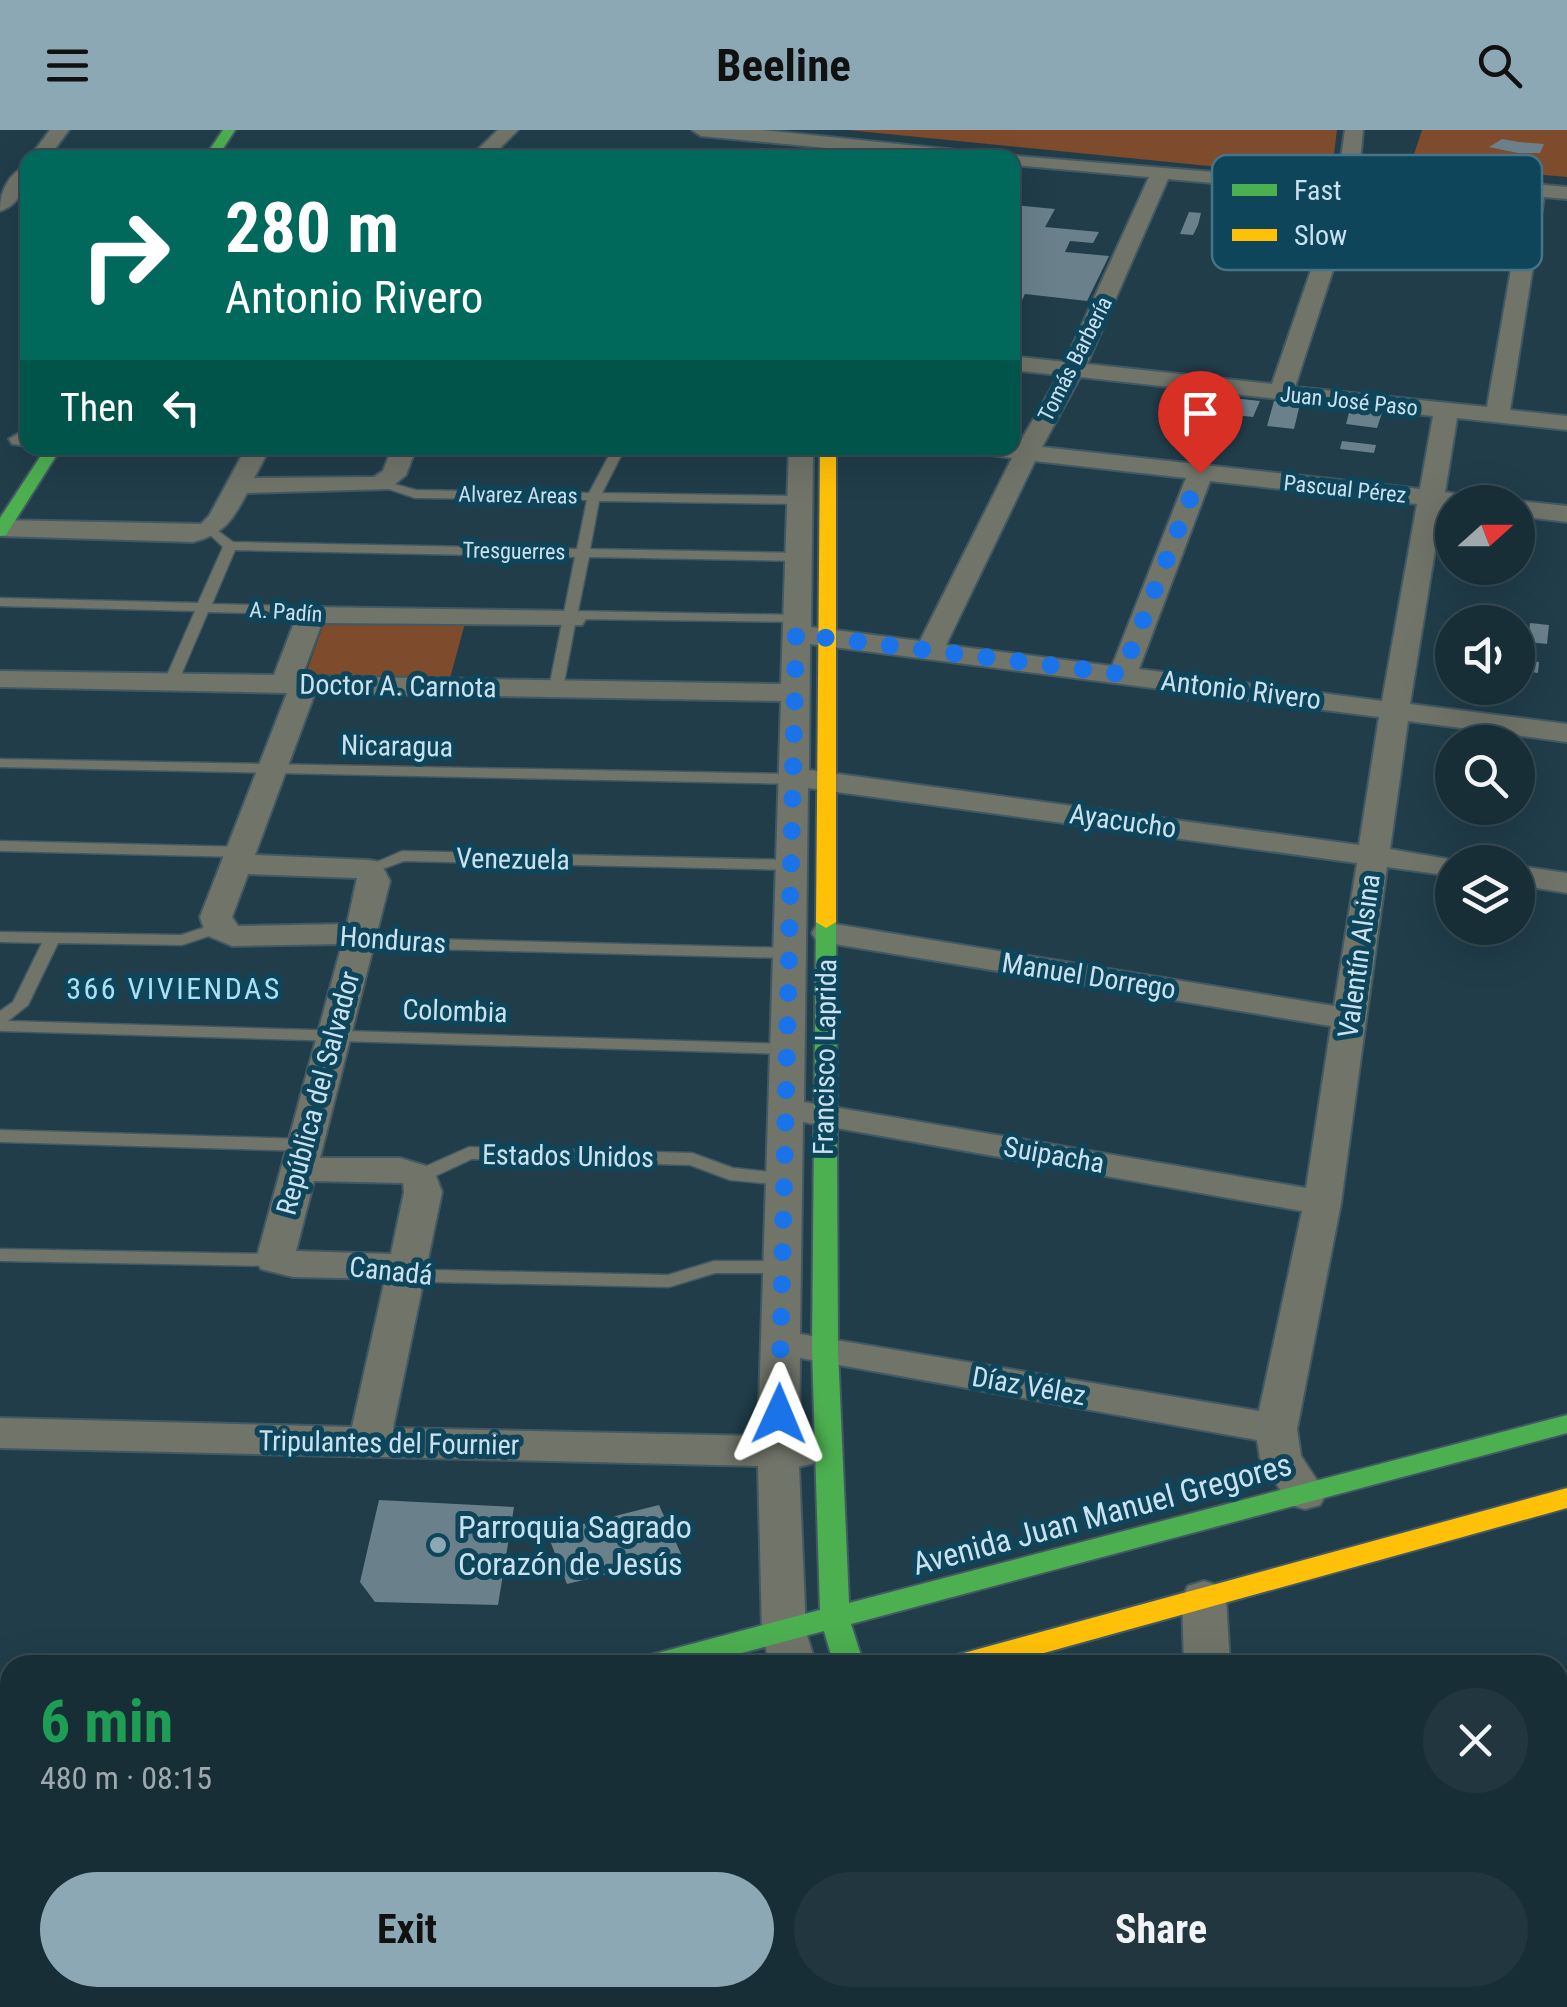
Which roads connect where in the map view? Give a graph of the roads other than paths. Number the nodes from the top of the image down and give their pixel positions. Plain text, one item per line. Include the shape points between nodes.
1 (60, 130) edge
2 (509, 130) edge
3 (702, 130) edge
4 (1354, 130) edge
5 (759, 136) junction
6 (44, 150) edge
7 (487, 150) edge
8 (747, 150) edge
9 (910, 150) edge
10 (1351, 155) edge
11 (1020, 160) edge
12 (1161, 172) junction
13 (1212, 177) edge
14 (20, 182) edge
15 (1542, 191) edge
16 (1567, 194) edge
17 (0, 209) edge
18 (1322, 270) edge
19 (1522, 270) edge
20 (1020, 365) edge
21 (1073, 370) junction
22 (1281, 394) junction
23 (1446, 411) junction
24 (1497, 416) junction
25 (1567, 423) edge
26 (1020, 451) edge
27 (1027, 452) junction
28 (49, 455) edge
29 (254, 455) edge
30 (402, 455) edge
31 (615, 455) edge
32 (801, 455) edge
33 (828, 455) edge
34 (1200, 473) junction
35 (380, 484) junction
36 (1448, 485) edge
37 (238, 486) junction
38 (594, 496) junction
39 (1435, 499) edge
40 (800, 500) junction
41 (1535, 511) edge
42 (1567, 514) edge
43 (1, 529) edge
44 (220, 537) junction
45 (584, 552) junction
46 (799, 556) junction
47 (1435, 556) edge
48 (0, 602) edge
49 (203, 608) junction
50 (311, 615) junction
51 (572, 617) junction
52 (797, 626) junction
53 (826, 637) junction
54 (929, 650) junction
55 (1122, 674) junction
56 (0, 679) edge
57 (171, 682) junction
58 (295, 685) junction
59 (556, 688) junction
60 (795, 694) junction
61 (1396, 710) junction
62 (1567, 733) edge
63 (0, 763) edge
64 (273, 768) junction
65 (811, 779) junction
66 (0, 846) edge
67 (1374, 856) junction
68 (241, 858) junction
69 (791, 865) junction
70 (1435, 865) edge
71 (369, 870) junction
72 (1535, 878) edge
73 (1567, 883) edge
74 (218, 928) junction
75 (828, 933) junction
76 (361, 934) junction
77 (0, 938) edge
78 (52, 939) junction
79 (789, 953) junction
80 (1350, 1019) junction
81 (0, 1022) edge
82 (335, 1035) junction
83 (788, 1049) junction
84 (786, 1108) junction
85 (823, 1114) junction
86 (0, 1136) edge
87 (301, 1157) junction
88 (420, 1176) junction
89 (782, 1178) junction
90 (1322, 1204) junction
91 (0, 1255) edge
92 (276, 1260) junction
93 (405, 1267) junction
94 (781, 1267) junction
95 (781, 1342) junction
96 (825, 1350) junction
97 (1567, 1424) edge
98 (1276, 1430) junction
99 (0, 1433) edge
100 (369, 1443) junction
101 (778, 1450) junction
102 (828, 1454) junction
103 (1305, 1494) junction
104 (1567, 1498) edge
105 (1204, 1598) junction
106 (835, 1619) junction
107 (789, 1648) edge
108 (733, 1655) edge
109 (846, 1655) edge
110 (996, 1655) edge
111 (1207, 1655) edge

1 - 6 street
2 - 7 street
3 - 5 street
4 - 10 street
5 - 8 street
5 - 9 street
11 - 12 street
12 - 13 street
12 - 21 street, Tomás Barbería
14 - 17 street
15 - 16 street
18 - 22 street
19 - 24 street
20 - 21 street, Juan José Paso
21 - 22 street, Juan José Paso
21 - 27 street, Tomás Barbería
22 - 23 street, Juan José Paso
23 - 24 street, Juan José Paso
23 - 36 street, Valentín Alsina
24 - 25 street, Juan José Paso
26 - 27 street, Pascual Pérez
27 - 34 street, Pascual Pérez
27 - 54 street, Tomás Barbería
28 - 43 street
29 - 37 street
30 - 35 street via 394,476
31 - 38 lane
32 - 40 street, Francisco Laprida
33 - 53 street, Francisco Laprida
34 - 39 street, Pascual Pérez
34 - 55 street
35 - 37 street, Alvarez Areas
35 - 38 lane, Alvarez Areas via 415,494
37 - 44 street via 220,520
38 - 40 lane, Alvarez Areas
38 - 45 lane
40 - 46 street, Francisco Laprida
41 - 42 street
43 - 44 street, Tresguerres
44 - 45 lane, Tresguerres
44 - 49 lane
45 - 46 lane, Tresguerres
45 - 51 lane
46 - 52 street, Francisco Laprida
47 - 61 street, Valentín Alsina
48 - 49 lane, A. Padín
49 - 50 lane, A. Padín
49 - 57 lane
50 - 51 street, A. Padín
50 - 58 street
51 - 52 lane, A. Padín
51 - 59 lane
52 - 53 street, Antonio Rivero
52 - 60 street, Francisco Laprida
53 - 54 street, Antonio Rivero
53 - 65 street, Francisco Laprida
54 - 55 street, Antonio Rivero
55 - 61 street, Antonio Rivero
56 - 57 street, Doctor A. Carnota
57 - 58 street, Doctor A. Carnota
58 - 59 street, Doctor A. Carnota
58 - 64 street
59 - 60 street, Doctor A. Carnota
60 - 65 street, Francisco Laprida
61 - 62 street, Antonio Rivero
61 - 67 street, Valentín Alsina
63 - 64 lane, Nicaragua
64 - 65 lane, Nicaragua
64 - 68 street
65 - 67 street, Ayacucho
65 - 69 street, Francisco Laprida
65 - 75 street, Francisco Laprida
66 - 68 lane, Venezuela
67 - 70 street, Ayacucho
67 - 80 street, Valentín Alsina
68 - 71 street, Venezuela
68 - 74 street via 216,917
69 - 71 lane, Venezuela via 402,856
69 - 79 street, Francisco Laprida
71 - 76 street, República del Salvador via 374,881
72 - 73 street
74 - 76 street, Honduras via 232,936
74 - 78 lane, Honduras via 182,940
75 - 80 street, Manuel Dorrego
75 - 85 street, Francisco Laprida
76 - 79 lane, Honduras via 384,943
76 - 82 street, República del Salvador
77 - 78 lane, Honduras
78 - 81 lane via 20,1006
79 - 83 street, Francisco Laprida
80 - 90 street, Valentín Alsina
81 - 82 lane, Colombia
82 - 83 lane, Colombia
82 - 87 street, República del Salvador
83 - 84 street, Francisco Laprida
84 - 85 street, Suipacha
84 - 89 street, Francisco Laprida
85 - 90 street, Suipacha
85 - 96 street, Francisco Laprida
86 - 87 lane
87 - 88 street
87 - 92 street, República del Salvador
88 - 89 lane, Estados Unidos via 469,1153 692,1159 730,1174
88 - 93 street via 423,1192
89 - 94 street, Francisco Laprida
90 - 98 street, Valentín Alsina
91 - 92 lane, Canadá
92 - 93 street, Canadá
93 - 94 lane, Canadá via 432,1276 669,1282 714,1267
93 - 100 street
94 - 95 street, Francisco Laprida
95 - 96 street, Díaz Vélez
95 - 101 street, Francisco Laprida
96 - 98 street, Díaz Vélez
96 - 102 street, Francisco Laprida
97 - 103 street, Avenida Juan Manuel Gregores
98 - 103 street via 1281,1458
99 - 100 street, Tripulantes del Fournier
100 - 101 street, Tripulantes del Fournier
101 - 102 street, Tripulantes del Fournier
101 - 107 street, Francisco Laprida
102 - 106 street, Francisco Laprida
103 - 106 street, Avenida Juan Manuel Gregores
104 - 105 street
105 - 110 street
105 - 111 street
106 - 107 street, Avenida Juan Manuel Gregores
106 - 109 street, Francisco Laprida
107 - 108 street, Avenida Juan Manuel Gregores

